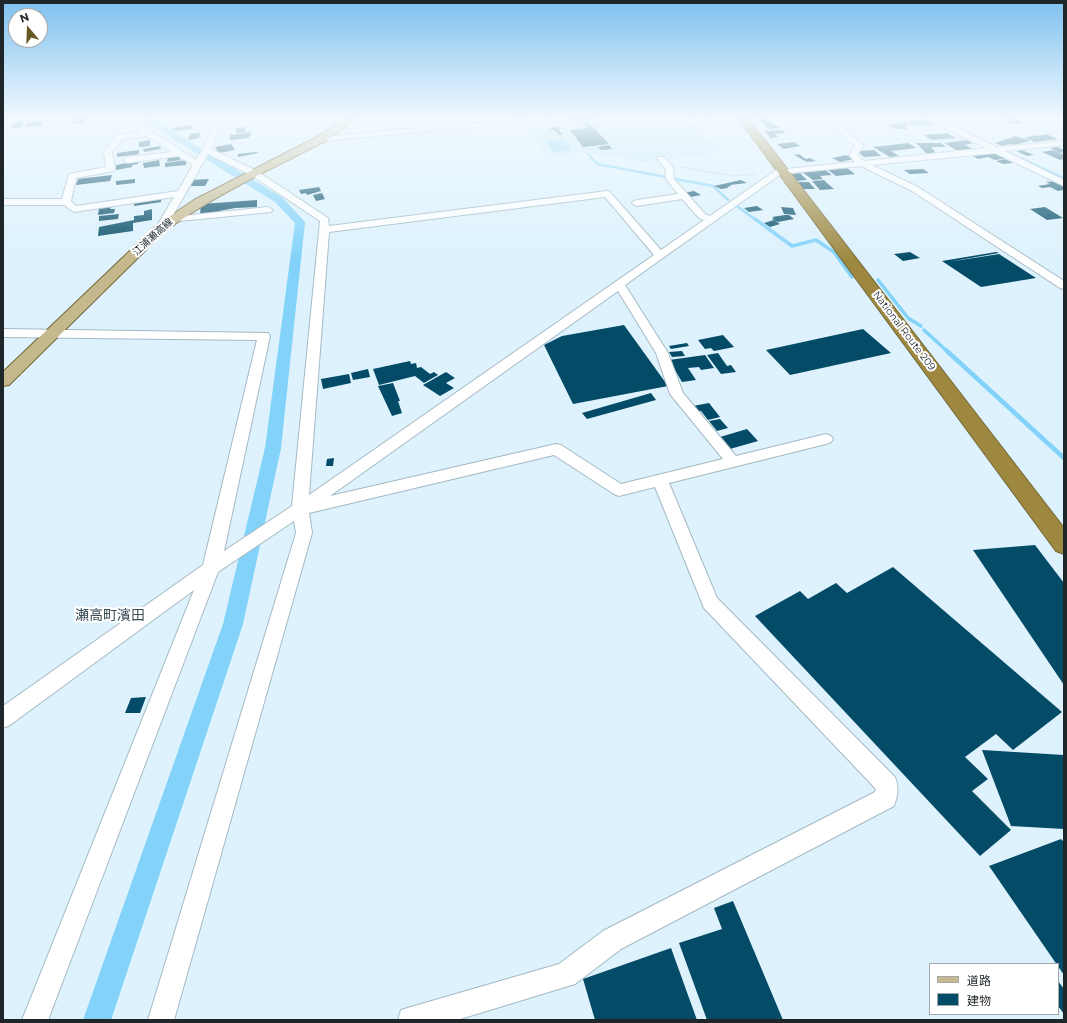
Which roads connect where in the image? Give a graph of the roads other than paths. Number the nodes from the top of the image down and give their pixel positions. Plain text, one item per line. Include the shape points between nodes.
1 (110, 166) edge
2 (197, 166) edge
3 (237, 166) edge
4 (267, 166) edge
5 (668, 166) edge
6 (780, 166) edge
7 (835, 166) edge
8 (867, 166) edge
9 (1031, 166) edge
10 (784, 171) junction
11 (251, 174) junction
12 (1064, 183) edge
13 (181, 193) junction
14 (685, 196) junction
15 (3, 202) edge
16 (66, 202) junction
17 (637, 203) dead end
18 (268, 210) dead end
19 (171, 220) junction
20 (711, 220) junction
21 (160, 228) junction
22 (324, 230) junction
23 (660, 256) junction
24 (619, 284) junction
25 (1064, 286) edge
26 (3, 333) edge
27 (52, 333) junction
28 (3, 381) edge
29 (826, 439) dead end
30 (733, 462) junction
31 (660, 480) junction
32 (294, 513) junction
33 (1064, 546) edge
34 (218, 564) junction
35 (3, 718) edge
36 (35, 1020) edge
37 (162, 1020) edge
38 (411, 1020) edge

1 - 16 street via 111,169 72,176
2 - 13 street
3 - 11 street
4 - 11 main road, 江浦瀬高線
5 - 14 street via 670,179
6 - 10 highway, National Route 209
7 - 10 street
8 - 25 street via 916,189
9 - 12 street
10 - 20 street
10 - 33 highway, National Route 209
11 - 19 main road, 江浦瀬高線
11 - 22 street via 325,220
13 - 16 street via 74,209
13 - 21 street
14 - 17 street
14 - 20 street via 702,216
15 - 16 street
18 - 19 street
19 - 21 main road, 江浦瀬高線
20 - 23 street
21 - 27 main road, 江浦瀬高線
22 - 23 street via 607,194
22 - 32 street
23 - 24 street
24 - 30 street via 662,353 678,394
24 - 32 street
26 - 27 street
27 - 28 main road, 江浦瀬高線
27 - 34 street via 264,336
29 - 30 street
30 - 31 street
31 - 32 street via 619,490 556,449
31 - 38 street via 710,603 887,785 886,798 612,940 566,974
32 - 34 street
32 - 37 street via 304,533
34 - 35 street
34 - 36 street

